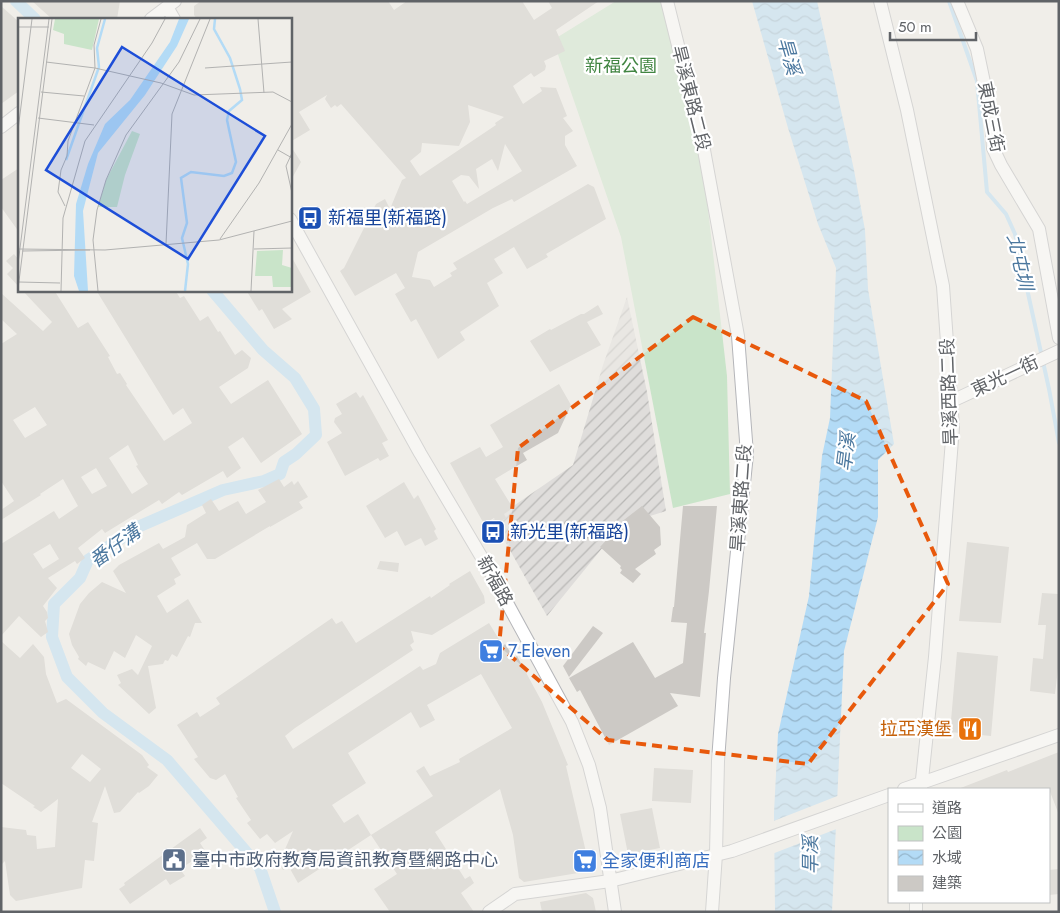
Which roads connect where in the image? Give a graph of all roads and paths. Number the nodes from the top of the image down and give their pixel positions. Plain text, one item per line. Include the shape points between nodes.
1 (667, 1) edge
2 (880, 1) edge
3 (957, 1) edge
4 (171, 4) edge
5 (152, 18) edge
6 (174, 18) edge
7 (18, 115) edge
8 (1, 127) edge
9 (291, 221) edge
10 (1059, 338) edge
11 (1059, 351) edge
12 (952, 400) junction
13 (1059, 735) edge
14 (921, 786) edge
15 (888, 795) edge
16 (716, 854) junction
17 (610, 881) junction
18 (489, 912) edge
19 (615, 912) edge
20 (712, 912) edge

1 - 16 street, 旱溪東路二段 via 704,150 738,336 747,454 724,678
2 - 12 street, 旱溪西路二段 via 907,110 943,286
3 - 10 street, 東成三街 via 977,49 991,116 993,148 1039,229
4 - 5 street
4 - 6 street
7 - 8 street
9 - 17 street, 新福路 via 572,722 589,765 600,808
11 - 12 street, 東光一街
12 - 14 street, 旱溪西路二段 via 953,427 935,657
13 - 14 street
15 - 16 street
16 - 17 street
16 - 20 street, 旱溪東路二段
17 - 18 street via 514,894
17 - 19 street, 新福路

